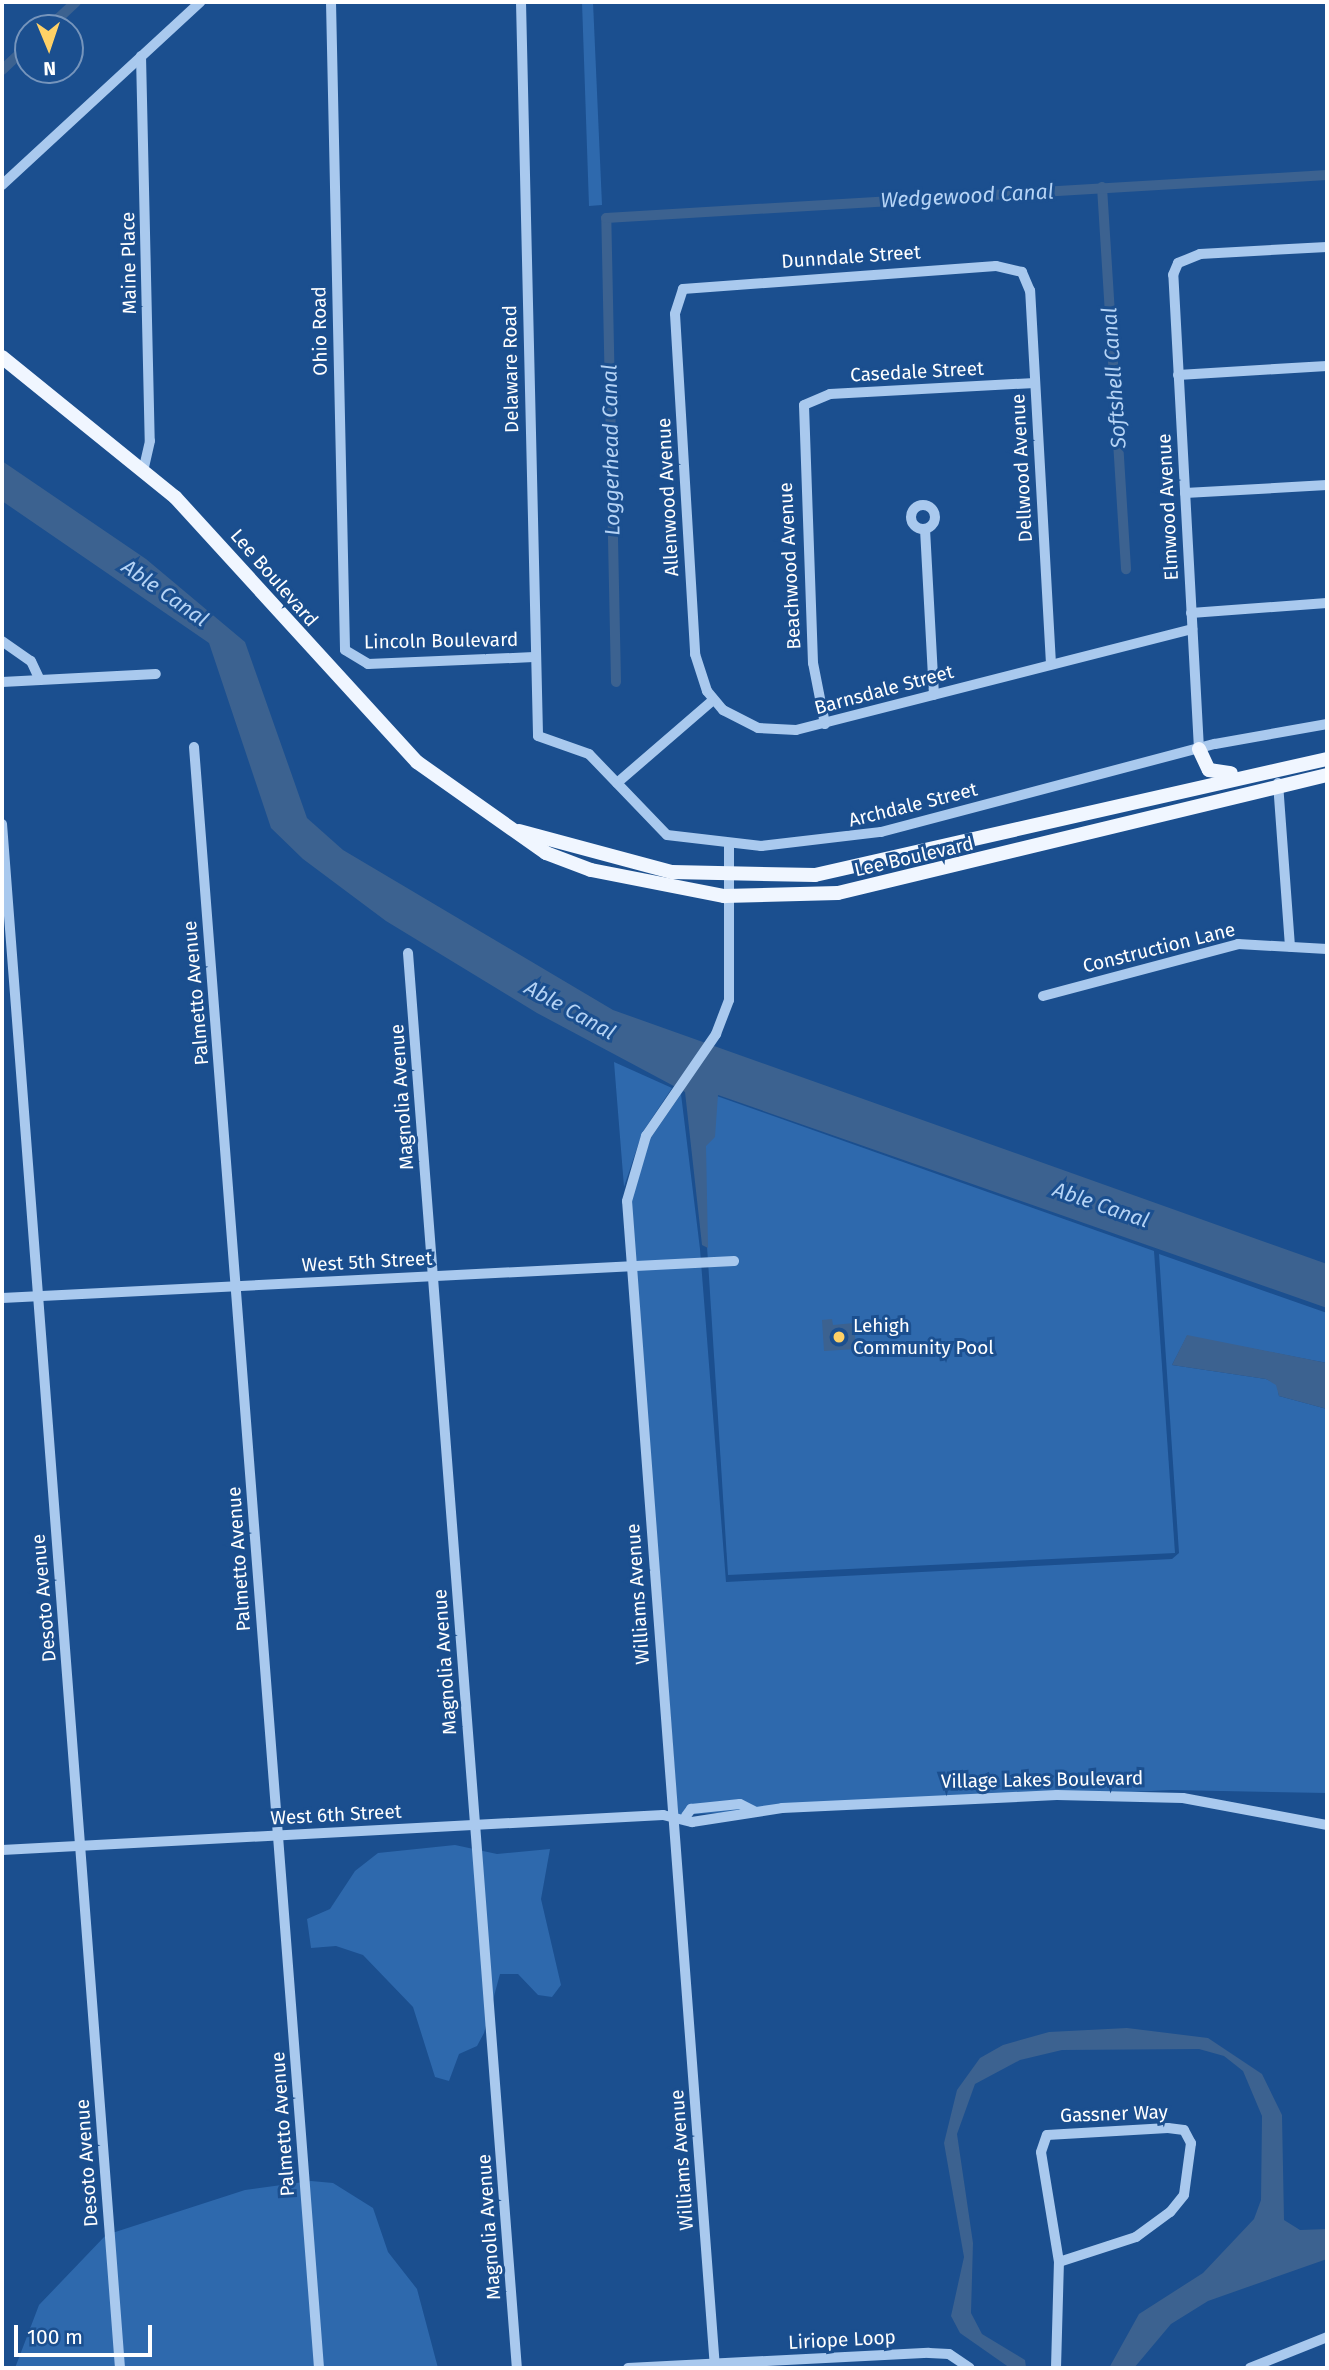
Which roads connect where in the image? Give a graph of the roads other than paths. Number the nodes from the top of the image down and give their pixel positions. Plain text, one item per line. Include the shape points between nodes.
1 (200, 2) edge
2 (331, 2) edge
3 (522, 2) edge
4 (141, 56) junction
5 (2, 184) edge
6 (1327, 247) edge
7 (1022, 272) joint
8 (683, 289) joint
9 (2, 357) edge
10 (1327, 366) edge
11 (1178, 375) junction
12 (1035, 383) junction
13 (804, 405) joint
14 (144, 468) junction
15 (1327, 485) edge
16 (1185, 493) junction
17 (925, 529) dead end
18 (1327, 603) edge
19 (1191, 613) junction
20 (1192, 629) junction
21 (2, 641) edge
22 (350, 657) joint
23 (534, 657) junction
24 (1051, 664) junction
25 (156, 674) dead end
26 (40, 680) junction
27 (2, 682) edge
28 (934, 695) junction
29 (713, 700) junction
30 (1327, 723) edge
31 (825, 724) junction
32 (538, 736) joint
33 (194, 747) dead end
34 (1199, 749) junction
35 (1327, 759) edge
36 (1275, 767) junction
37 (1242, 774) junction
38 (1327, 775) edge
39 (617, 783) junction
40 (1278, 783) junction
41 (1186, 788) junction
42 (1143, 799) junction
43 (2, 824) edge
44 (511, 830) junction
45 (1060, 841) junction
46 (729, 845) junction
47 (726, 877) junction
48 (724, 897) junction
49 (1290, 947) junction
50 (1327, 949) edge
51 (408, 953) dead end
52 (1043, 996) dead end
53 (734, 1261) dead end
54 (630, 1266) junction
55 (433, 1276) junction
56 (236, 1286) junction
57 (39, 1296) junction
58 (2, 1298) edge
59 (673, 1817) junction
60 (475, 1825) junction
61 (1327, 1825) edge
62 (278, 1835) junction
63 (80, 1846) junction
64 (2, 1850) edge
65 (1059, 2262) junction
66 (1327, 2336) edge
67 (715, 2366) edge
68 (120, 2368) edge
69 (319, 2368) edge
70 (517, 2368) edge
71 (628, 2368) edge
72 (968, 2368) edge
73 (1056, 2368) edge
74 (1250, 2368) edge

1 - 4 street
2 - 22 street, Ohio Road via 344,643
3 - 23 street, Delaware Road
4 - 5 street
4 - 14 street, Maine Place via 150,441
6 - 11 street, Elmwood Avenue via 1200,254 1178,263 1172,289
7 - 8 street, Dunndale Street via 996,265
7 - 12 street, Dellwood Avenue via 1030,291
8 - 29 street, Allenwood Avenue via 675,314 693,622 697,667
9 - 14 main road, Lee Boulevard
10 - 11 street
11 - 16 street, Elmwood Avenue
12 - 13 street, Casedale Street via 830,394
12 - 24 street, Dellwood Avenue
13 - 31 street, Beachwood Avenue via 813,663
14 - 44 main road, Lee Boulevard via 394,742
15 - 16 street
16 - 19 street, Elmwood Avenue
17 - 28 street
18 - 19 street
19 - 20 street, Elmwood Avenue
20 - 24 street, Barnsdale Street
20 - 34 street, Elmwood Avenue
21 - 26 street via 30,661
22 - 23 street, Lincoln Boulevard via 368,664
23 - 32 street, Delaware Road
24 - 28 street, Barnsdale Street
25 - 26 street
26 - 27 street
28 - 31 street, Barnsdale Street
29 - 31 street, Barnsdale Street via 768,731
29 - 39 street
30 - 34 street, Archdale Street
32 - 39 street, Archdale Street via 579,748
33 - 56 street, Palmetto Avenue
34 - 37 main road via 1211,772
34 - 41 main road via 1195,776
34 - 46 street, Archdale Street via 869,835 805,844
35 - 36 main road, Lee Boulevard
36 - 37 main road, Lee Boulevard
36 - 40 main road
37 - 41 main road, Lee Boulevard
38 - 40 main road, Lee Boulevard
39 - 46 street, Archdale Street via 658,830
40 - 45 main road, Lee Boulevard
40 - 49 street
41 - 42 main road, Lee Boulevard
42 - 45 main road via 1129,811 1062,830
42 - 47 main road, Lee Boulevard via 836,873
43 - 57 street, Desoto Avenue
44 - 47 main road, Lee Boulevard via 672,872
44 - 48 main road, Lee Boulevard via 591,870
45 - 48 main road, Lee Boulevard via 838,893
46 - 47 street, Williams Avenue
47 - 48 street, Williams Avenue
48 - 54 street, Williams Avenue via 731,986 716,1034 668,1103 632,1172
49 - 50 street, Construction Lane
49 - 52 street, Construction Lane via 1237,944
51 - 55 street, Magnolia Avenue
53 - 54 street, West 5th Street
54 - 55 street, West 5th Street
54 - 59 street, Williams Avenue
55 - 56 street, West 5th Street
55 - 60 street, Magnolia Avenue
56 - 57 street, West 5th Street
56 - 62 street, Palmetto Avenue
57 - 58 street, West 5th Street
57 - 63 street, Desoto Avenue
59 - 60 street, West 6th Street
59 - 61 street, Village Lakes Boulevard via 686,1816 691,1809 740,1804 754,1811 1143,1794
59 - 67 street, Williams Avenue
60 - 62 street, West 6th Street
60 - 70 street, Magnolia Avenue
62 - 63 street, West 6th Street
62 - 69 street, Palmetto Avenue
63 - 64 street, West 6th Street
63 - 68 street, Desoto Avenue
65 - 65 street, Gassner Way via 1041,2152 1047,2135 1184,2130 1191,2143 1184,2195 1170,2212 1136,2237
65 - 73 street, Gassner Way
66 - 74 street
67 - 71 street, Liriope Loop
67 - 72 street, Liriope Loop via 929,2353 948,2354

